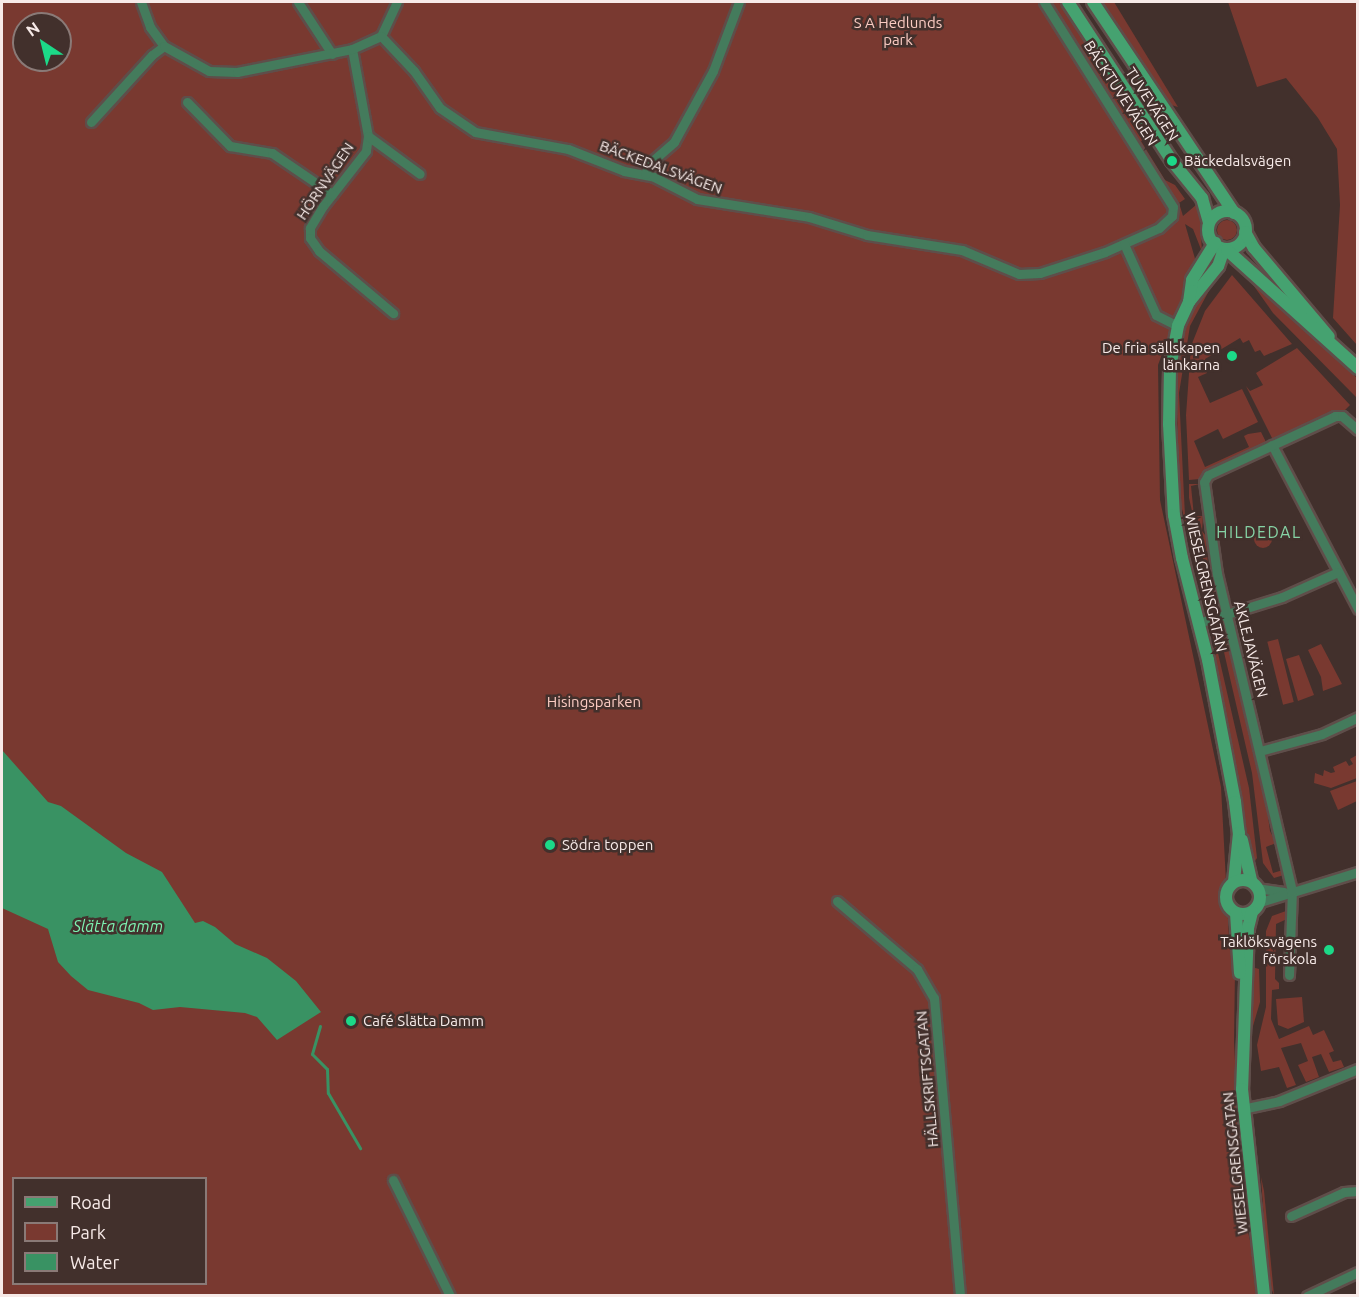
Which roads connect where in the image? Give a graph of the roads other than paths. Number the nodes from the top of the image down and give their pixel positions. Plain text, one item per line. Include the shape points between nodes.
1 (141, 2) edge
2 (298, 2) edge
3 (398, 2) edge
4 (740, 2) edge
5 (1044, 2) edge
6 (1068, 2) edge
7 (1093, 2) edge
8 (381, 36) junction
9 (164, 46) junction
10 (352, 49) junction
11 (332, 54) junction
12 (187, 102) dead end
13 (91, 122) dead end
14 (368, 136) junction
15 (420, 174) dead end
16 (645, 174) junction
17 (332, 194) junction
18 (1234, 213) junction
19 (1209, 222) junction
20 (1245, 232) junction
21 (1124, 244) junction
22 (1222, 248) junction
23 (393, 313) dead end
24 (1178, 326) junction
25 (1335, 346) junction
26 (1358, 368) edge
27 (1358, 430) edge
28 (1272, 446) junction
29 (1338, 572) junction
30 (1358, 609) edge
31 (1228, 614) junction
32 (1198, 622) junction
33 (1358, 717) edge
34 (1260, 751) junction
35 (1239, 833) junction
36 (1358, 872) edge
37 (1234, 881) junction
38 (1254, 884) junction
39 (1289, 891) junction
40 (837, 901) dead end
41 (1255, 908) junction
42 (1236, 913) junction
43 (1289, 975) dead end
44 (1244, 992) junction
45 (1358, 1069) edge
46 (1242, 1109) junction
47 (393, 1180) dead end
48 (1358, 1191) edge
49 (1291, 1216) dead end
50 (1358, 1272) edge
51 (450, 1296) edge
52 (960, 1296) edge
53 (1264, 1296) edge
54 (1307, 1296) edge

1 - 9 street via 150,27
2 - 11 street
3 - 8 street
4 - 16 street via 713,70 674,142 650,163
5 - 21 street, BÄCKTUVEVÄGEN via 1173,203 1172,216 1166,224
6 - 19 street, TUVEVÄGEN via 1172,161 1202,198
7 - 18 street, TUVEVÄGEN
8 - 10 street
8 - 16 street, BÄCKEDALSVÄGEN via 414,71 440,108 466,128 488,136 568,148 624,171
9 - 11 street via 215,72 254,70
9 - 13 street
10 - 11 street
10 - 14 street, HÖRNVÄGEN
12 - 17 street via 230,146 272,153
14 - 15 street, HÖRNVÄGEN
14 - 17 street, HÖRNVÄGEN via 366,151
16 - 21 street, BÄCKEDALSVÄGEN via 697,199 809,217 867,235 962,250 1019,274 1063,267
17 - 23 street, HÖRNVÄGEN via 310,228 312,243
18 - 19 street via 1218,211
18 - 20 street, TUVEVÄGEN
19 - 22 street, TUVEVÄGEN
20 - 22 street via 1240,244
20 - 25 street, TUVEVÄGEN
21 - 24 street via 1156,315
22 - 24 street, WIESELGRENSGATAN via 1192,280 1189,302
22 - 25 street, TUVEVÄGEN
24 - 32 street, WIESELGRENSGATAN via 1169,391 1170,467 1182,558
25 - 26 street, TUVEVÄGEN
27 - 28 street, AKLEJAVÄGEN via 1342,416
28 - 29 street
28 - 31 street, AKLEJAVÄGEN via 1205,478 1217,574
29 - 30 street
29 - 31 street via 1282,597
31 - 32 street
31 - 34 street, AKLEJAVÄGEN
32 - 35 street, WIESELGRENSGATAN
33 - 34 street via 1322,734
34 - 39 street, AKLEJAVÄGEN
35 - 37 street, WIESELGRENSGATAN
35 - 38 street, WIESELGRENSGATAN
36 - 39 street
37 - 38 street via 1243,878
37 - 42 street, WIESELGRENSGATAN via 1228,897
38 - 39 street
38 - 41 street, WIESELGRENSGATAN
39 - 41 street
39 - 43 street, AKLEJAVÄGEN
40 - 52 street, HÄLLSKRIFTSGATAN via 917,969 934,998
41 - 42 street via 1243,916
41 - 44 street, WIESELGRENSGATAN
42 - 44 street, WIESELGRENSGATAN
44 - 46 street, WIESELGRENSGATAN
45 - 46 street via 1279,1101
46 - 53 street, WIESELGRENSGATAN
47 - 51 street
48 - 49 street via 1344,1192
50 - 54 street

